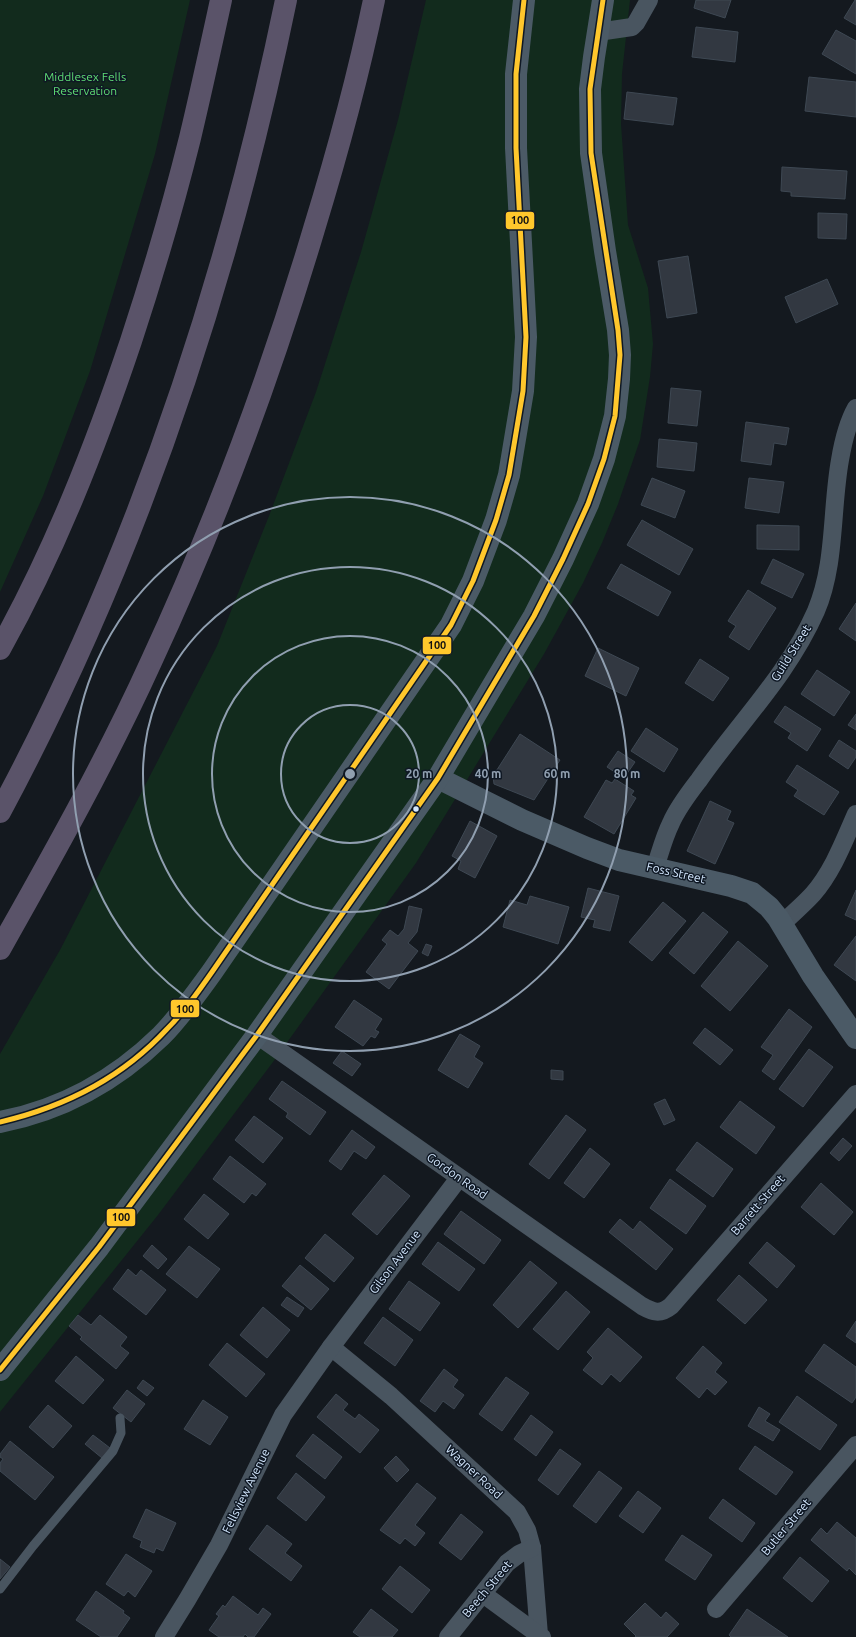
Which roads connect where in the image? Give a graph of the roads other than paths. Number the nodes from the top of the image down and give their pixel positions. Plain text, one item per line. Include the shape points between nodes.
1 (221, 0) edge
2 (286, 0) edge
3 (374, 0) edge
4 (524, 0) edge
5 (603, 0) edge
6 (649, 0) edge
7 (598, 32) junction
8 (856, 408) edge
9 (0, 649) edge
10 (438, 778) junction
11 (0, 812) edge
12 (856, 814) edge
13 (655, 868) junction
14 (782, 924) junction
15 (5, 941) edge
16 (0, 957) edge
17 (257, 1035) junction
18 (856, 1038) edge
19 (856, 1094) edge
20 (0, 1122) edge
21 (459, 1178) junction
22 (658, 1313) joint
23 (331, 1347) junction
24 (0, 1370) edge
25 (120, 1418) dead end
26 (856, 1445) edge
27 (532, 1548) junction
28 (0, 1589) edge
29 (483, 1594) junction
30 (716, 1609) dead end
31 (540, 1636) edge
32 (164, 1637) edge
33 (448, 1637) edge

1 - 9 highway via 190,140 144,299 117,381 60,530 24,606
2 - 11 highway via 250,158 177,401 149,480 86,636
3 - 15 highway via 329,179 303,268 250,426 158,648 77,811
4 - 20 main road via 516,74 516,148 526,329 523,391 508,475 496,520 473,581 451,625 216,966 174,1022 128,1066 93,1089 43,1111
5 - 7 main road
6 - 7 street via 632,27
7 - 10 main road via 590,89 590,134 594,178 618,330 620,355 615,416 604,459 588,504 563,559 534,616
8 - 13 street, Guild Street via 843,444 837,476 830,557 816,610 808,628 765,695 710,764 673,818
10 - 13 main road, Foss Street via 587,848 619,860
10 - 17 main road
12 - 14 street via 838,855 822,882
13 - 14 main road, Foss Street via 745,890 769,907
14 - 18 main road, Foss Street via 813,976
15 - 16 highway
17 - 21 street, Gordon Road
17 - 24 main road via 99,1247
19 - 22 street, Barrett Street via 671,1306
21 - 22 street, Gordon Road via 642,1306
21 - 23 street, Gilson Avenue
23 - 27 street, Wagner Road via 391,1396 517,1512 527,1530
23 - 32 street, Fellsview Avenue via 284,1415 220,1545
25 - 28 lane via 121,1433 113,1451
26 - 30 street, Butler Street
27 - 29 street, Beech Street via 507,1563
27 - 31 street, Wagner Road
29 - 31 street
29 - 33 street, Beech Street

